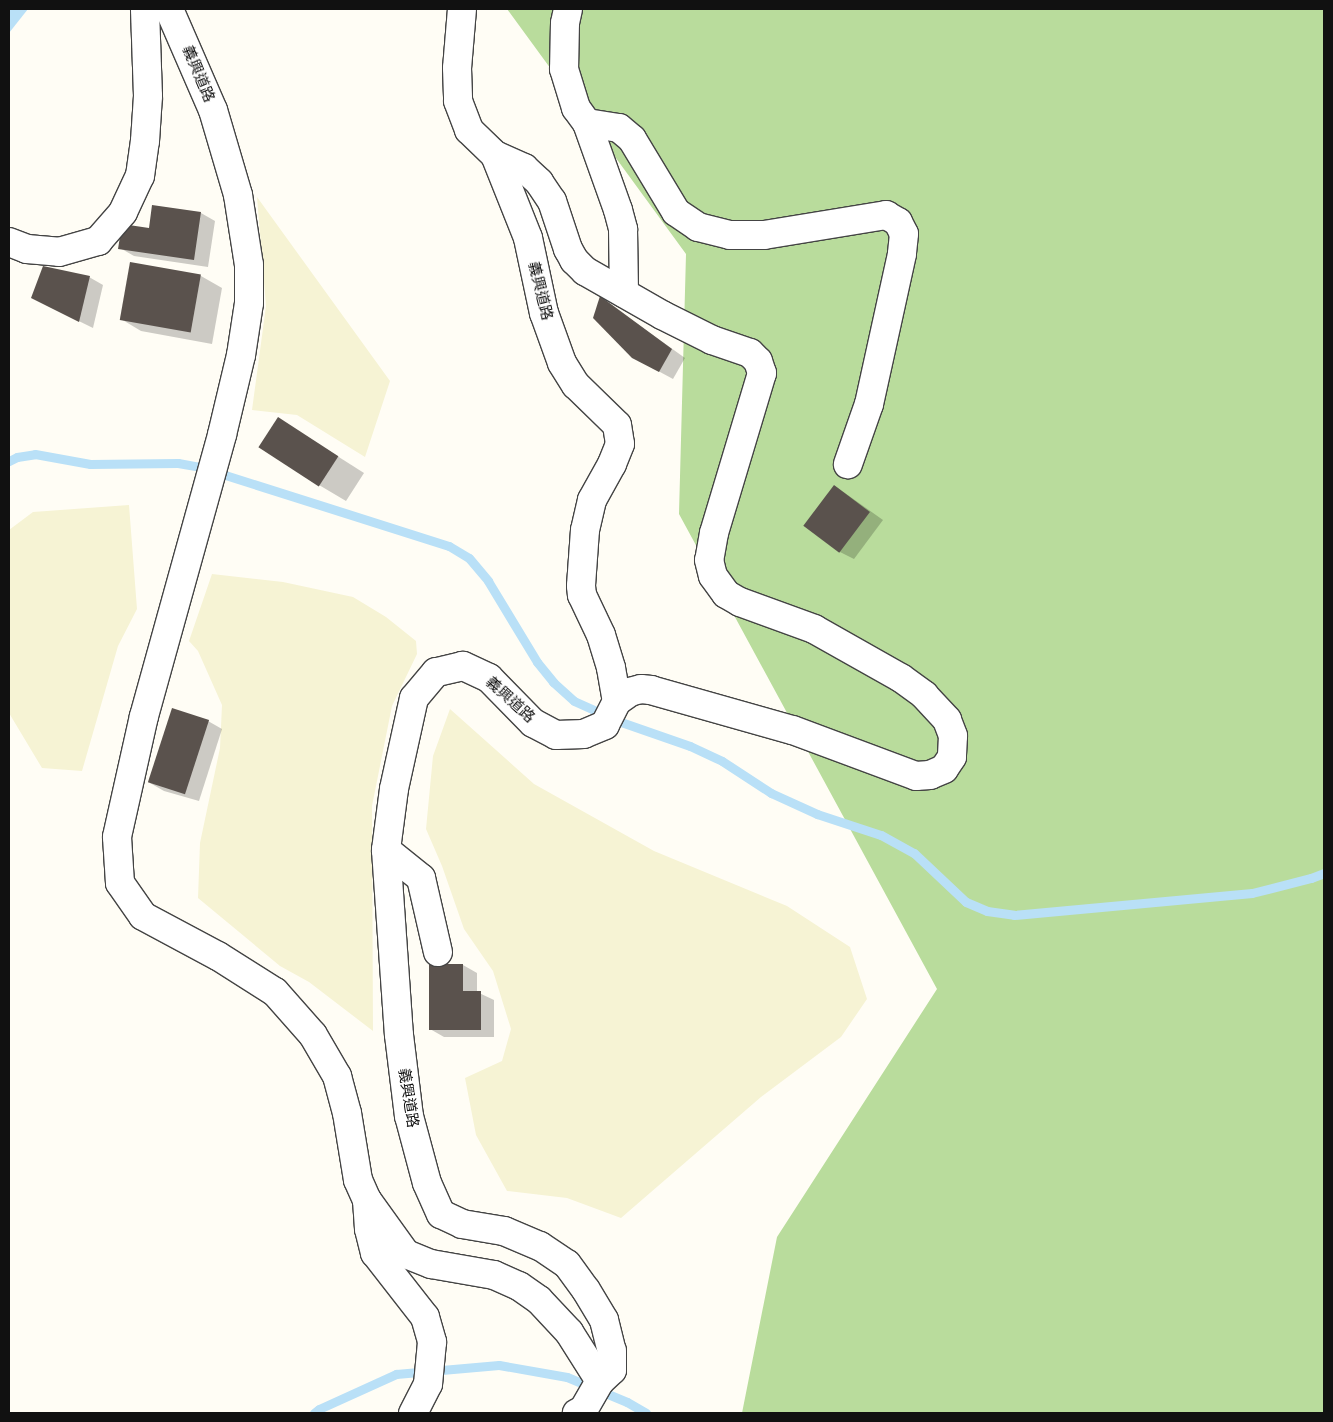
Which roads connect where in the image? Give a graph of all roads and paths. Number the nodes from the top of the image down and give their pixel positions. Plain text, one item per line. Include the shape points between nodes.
1 (145, 9) edge
2 (169, 9) edge
3 (568, 9) edge
4 (458, 13) edge
5 (587, 123) junction
6 (495, 155) junction
7 (9, 242) edge
8 (624, 294) junction
9 (848, 464) dead end
10 (617, 701) junction
11 (386, 850) junction
12 (438, 952) dead end
13 (367, 1200) junction
14 (600, 1381) junction
15 (413, 1413) edge
16 (577, 1413) edge

1 - 7 street via 148,96 145,141 140,176 123,212 98,241 60,252 27,249
2 - 13 street, 義興道路 via 213,110 238,195 249,265 249,303 241,355 222,435 144,716 117,837 120,883 143,916 218,956 275,992 313,1035 337,1076 348,1113 358,1180
3 - 5 street via 564,69 576,108
4 - 6 street, 義興道路 via 458,101 468,130
5 - 8 street via 623,229
5 - 9 street via 619,128 632,140 676,212 698,227 730,235 764,235 886,215 898,222 904,234 902,254 869,404
6 - 8 street via 524,168 540,182 552,201 574,260 585,271
6 - 10 street, 義興道路 via 528,238 544,313 562,363 576,385 617,425 620,444 592,500 585,530 581,586 601,635
8 - 10 street via 712,340 750,353 758,361 762,373 714,533 709,560 713,576 726,594 740,602 814,629 901,678 924,695 947,720 953,736 952,757 944,769 930,776 916,776 792,730 651,690 630,692
10 - 11 street, 義興道路 via 605,725 584,734 556,736 533,723 489,678 463,666 436,672 414,698 394,789
11 - 12 street via 420,878
11 - 14 street, 義興道路 via 399,1035 409,1116 427,1183 441,1214 462,1224 504,1231 540,1246 567,1264 604,1320 612,1351 612,1370
13 - 14 street, 義興道路 via 406,1254 431,1264 494,1275 540,1300 569,1332
13 - 15 street via 375,1253 425,1317 432,1342 428,1384
14 - 16 street, 義興道路 via 583,1410

